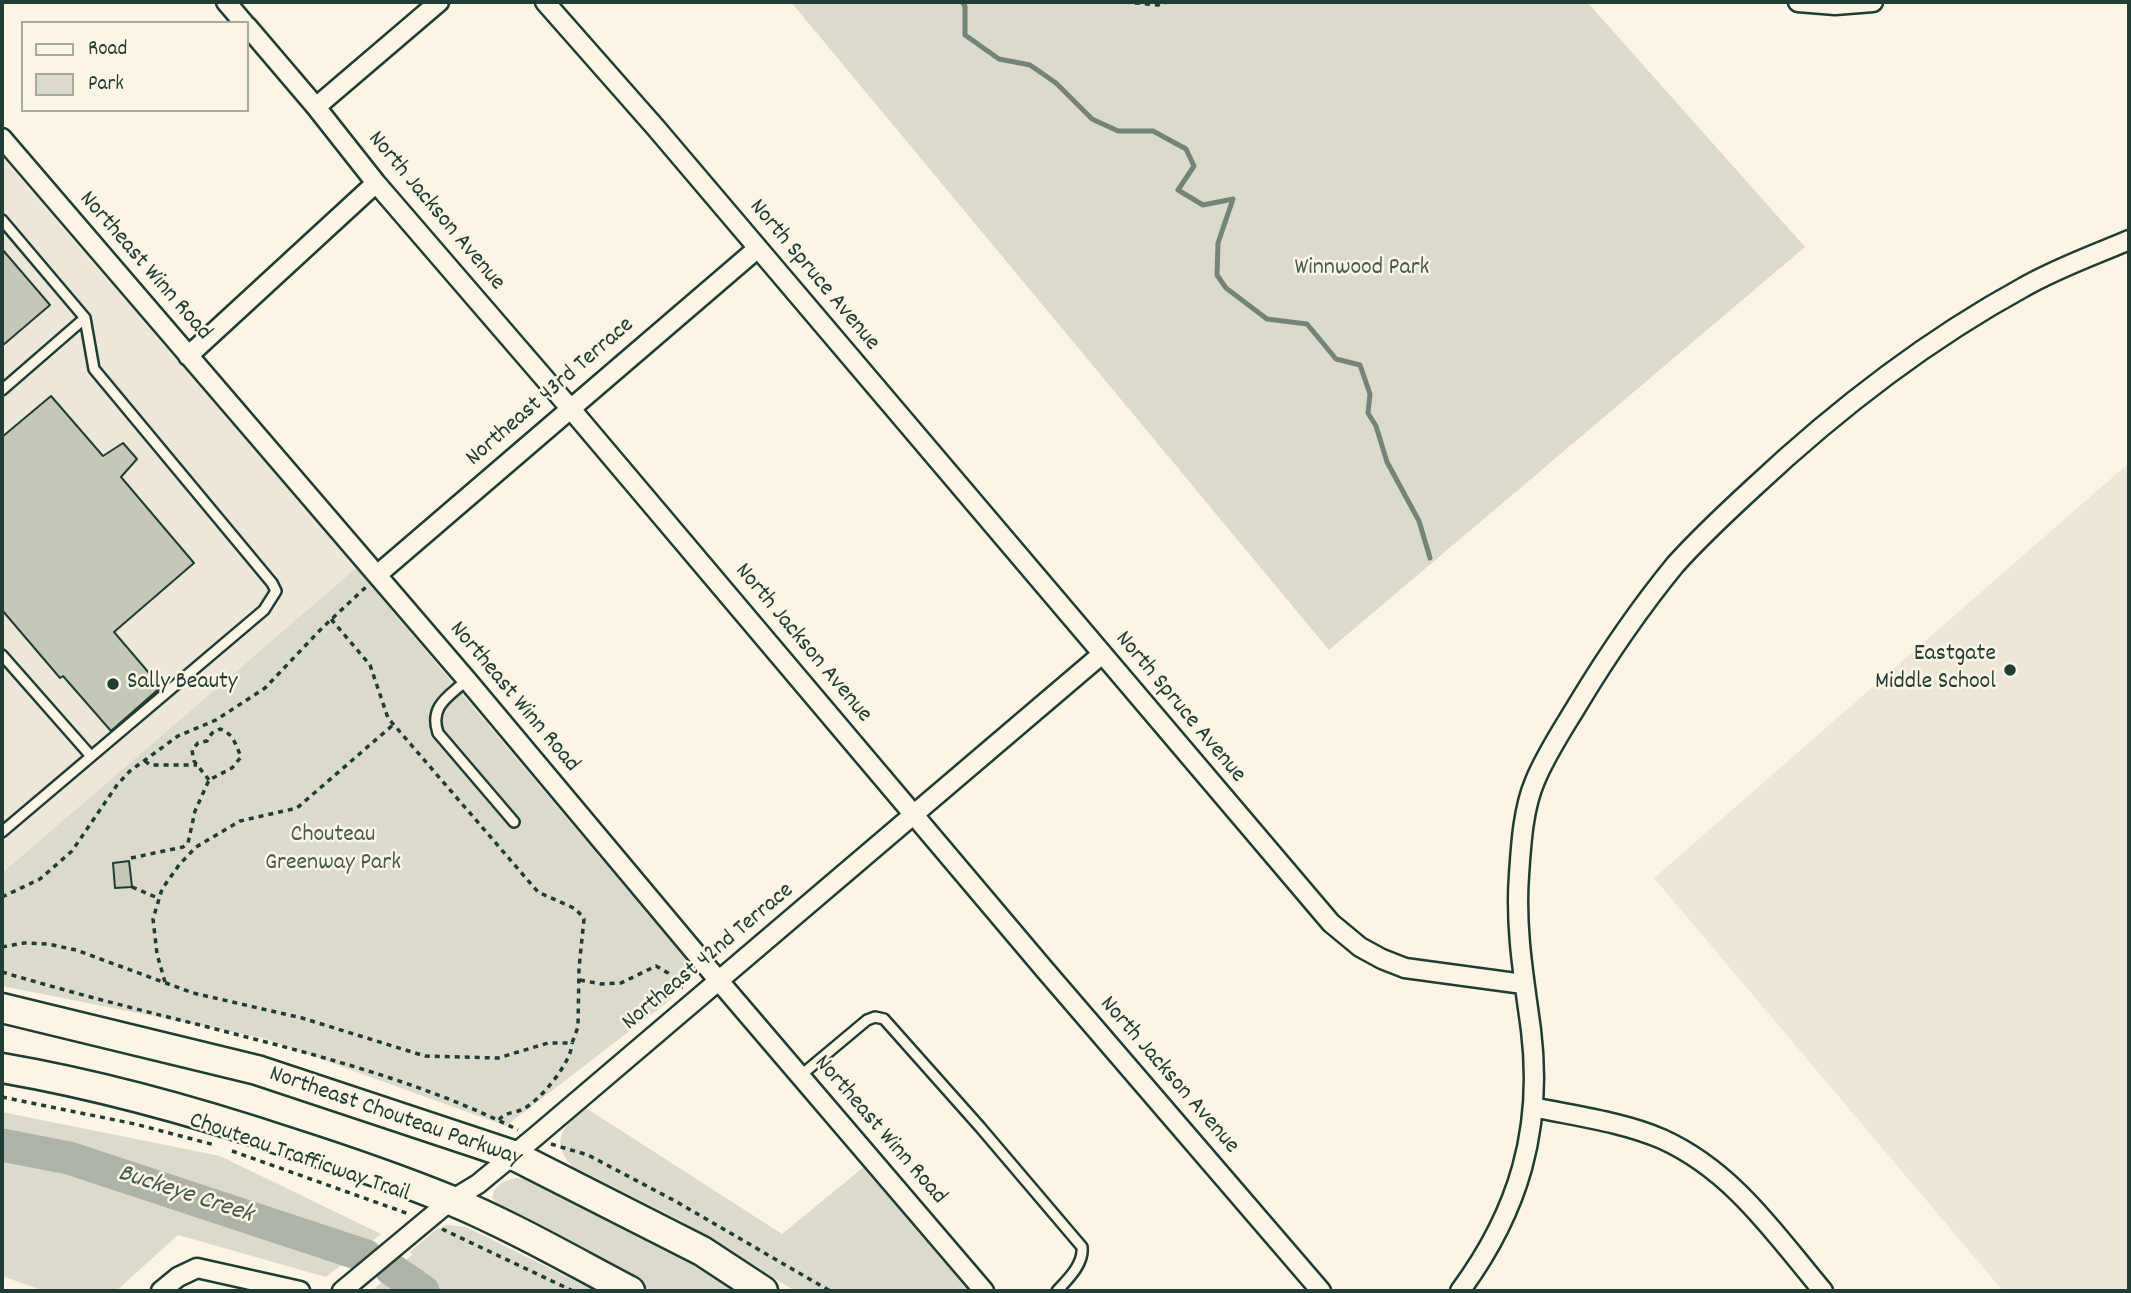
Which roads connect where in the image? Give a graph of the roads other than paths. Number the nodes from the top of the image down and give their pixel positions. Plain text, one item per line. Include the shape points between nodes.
1 (226, 2) edge
2 (439, 2) edge
3 (545, 2) edge
4 (1798, 2) edge
5 (1872, 2) edge
6 (242, 21) edge
7 (248, 28) edge
8 (316, 107) junction
9 (2, 138) edge
10 (376, 183) junction
11 (2, 220) edge
12 (2129, 240) edge
13 (758, 248) junction
14 (85, 318) junction
15 (188, 356) junction
16 (2, 390) edge
17 (570, 408) junction
18 (377, 575) junction
19 (1101, 654) junction
20 (2, 655) edge
21 (467, 680) junction
22 (90, 755) junction
23 (915, 816) junction
24 (514, 822) dead end
25 (2, 832) edge
26 (719, 981) junction
27 (1523, 984) junction
28 (2, 1008) edge
29 (2, 1068) edge
30 (800, 1076) junction
31 (1533, 1107) junction
32 (513, 1155) junction
33 (450, 1200) junction
34 (161, 1291) edge
35 (300, 1291) edge
36 (342, 1291) edge
37 (630, 1291) edge
38 (763, 1291) edge
39 (985, 1291) edge
40 (1057, 1291) edge
41 (1321, 1291) edge
42 (1460, 1291) edge
43 (1824, 1291) edge

1 - 6 street, North Jackson Avenue
2 - 8 street
3 - 13 street, North Spruce Avenue
4 - 5 street
7 - 8 street, North Jackson Avenue
8 - 10 street, North Jackson Avenue
9 - 15 street, Northeast Winn Road
10 - 15 street
10 - 17 street, North Jackson Avenue
11 - 14 lane
12 - 27 street via 2026,285 1897,369 1777,465 1677,564 1596,673 1534,784 1519,873
13 - 17 street, Northeast 43rd Terrace
13 - 19 street, North Spruce Avenue
14 - 16 lane
14 - 22 lane via 94,369 276,591 264,610
15 - 18 street, Northeast Winn Road
17 - 18 street, Northeast 43rd Terrace
17 - 23 street, North Jackson Avenue
18 - 21 street, Northeast Winn Road
19 - 23 street, Northeast 42nd Terrace
19 - 27 street, North Spruce Avenue via 1340,932 1405,968
20 - 22 lane
21 - 24 lane via 438,706 433,719 438,733
21 - 26 street, Northeast Winn Road
22 - 25 lane
23 - 26 street, Northeast 42nd Terrace
23 - 41 street, North Jackson Avenue
26 - 30 street, Northeast Winn Road
26 - 32 street, Northeast 42nd Terrace
27 - 31 street via 1534,1068
28 - 32 main road, Northeast Chouteau Parkway via 257,1070
29 - 33 main road via 128,1093 344,1161
30 - 39 street, Northeast Winn Road
30 - 40 lane via 867,1020 884,1019 1082,1247 1083,1255 1073,1273
31 - 42 street via 1515,1195 1501,1227
31 - 43 street via 1660,1138 1692,1154 1738,1191
32 - 33 street, Northeast 42nd Terrace
32 - 38 main road, Northeast Chouteau Parkway via 702,1251
33 - 36 street, Northeast 42nd Terrace
33 - 37 main road
34 - 35 street via 197,1268

